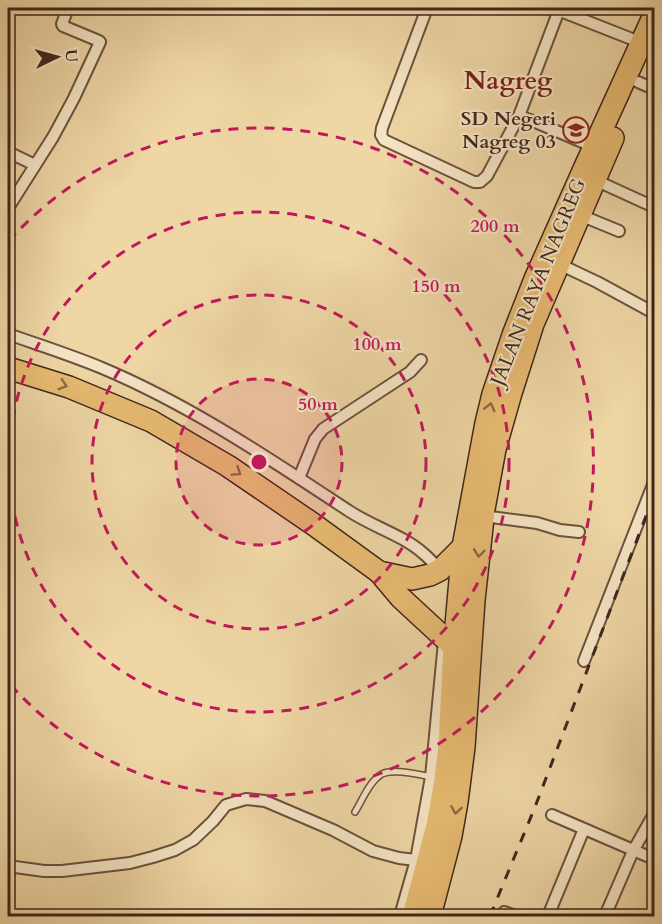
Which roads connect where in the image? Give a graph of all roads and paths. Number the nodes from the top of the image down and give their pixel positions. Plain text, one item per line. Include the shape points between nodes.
1 (68, 8) edge
2 (427, 8) edge
3 (556, 9) edge
4 (654, 15) edge
5 (648, 43) edge
6 (646, 85) edge
7 (519, 116) junction
8 (594, 147) junction
9 (8, 152) edge
10 (35, 165) junction
11 (595, 180) junction
12 (654, 207) edge
13 (8, 208) edge
14 (580, 215) junction
15 (619, 231) dead end
16 (559, 264) junction
17 (654, 313) edge
18 (8, 334) edge
19 (421, 360) dead end
20 (8, 368) edge
21 (299, 478) junction
22 (654, 482) edge
23 (650, 513) edge
24 (483, 516) junction
25 (579, 532) dead end
26 (463, 547) junction
27 (440, 570) junction
28 (379, 572) junction
29 (449, 643) junction
30 (584, 660) dead end
31 (432, 777) junction
32 (355, 812) dead end
33 (654, 814) edge
34 (552, 815) dead end
35 (584, 829) junction
36 (633, 851) junction
37 (654, 859) edge
38 (416, 860) junction
39 (8, 866) edge
40 (504, 912) dead end
41 (400, 916) edge
42 (413, 916) edge
43 (430, 916) edge
44 (516, 916) edge
45 (548, 916) edge
46 (605, 916) edge

1 - 10 street via 63,26 100,42 74,98
2 - 7 street via 382,128 384,140 474,183 480,182
3 - 5 street
3 - 7 street
4 - 5 highway, JALAN RAYA NAGREG
5 - 6 highway, JALAN RAYA NAGREG
5 - 8 highway, JALAN RAYA NAGREG
6 - 11 highway, JALAN RAYA NAGREG
7 - 8 street
26 -> 8 highway, JALAN RAYA NAGREG via 493,394 535,279
9 - 10 street
10 - 13 street
11 - 12 street
11 - 14 highway, JALAN RAYA NAGREG
14 - 15 street
14 - 16 highway, JALAN RAYA NAGREG
16 - 17 street
16 - 24 highway, JALAN RAYA NAGREG via 533,324 511,393 495,449
18 - 21 street via 64,353 153,392
19 - 21 street via 410,372 323,429
20 -> 28 highway via 69,387 151,421 228,466
21 - 27 street via 352,513 409,543
22 - 23 street
23 - 30 street
24 - 25 street
24 -> 43 highway, JALAN RAYA NAGREG via 457,802
26 - 27 highway
26 - 29 highway, JALAN RAYA NAGREG
27 - 28 highway via 412,579
28 - 29 highway
29 - 31 street
29 - 42 highway, JALAN RAYA NAGREG via 450,735 445,780
31 - 32 lane via 390,771 380,774
31 - 38 street
33 - 36 street
34 - 35 street
35 - 36 street
35 - 45 street
36 - 37 street
36 - 46 street
38 - 39 street via 373,851 265,801 246,800 226,805 193,840 153,857 62,871
38 - 41 street
40 - 44 street

